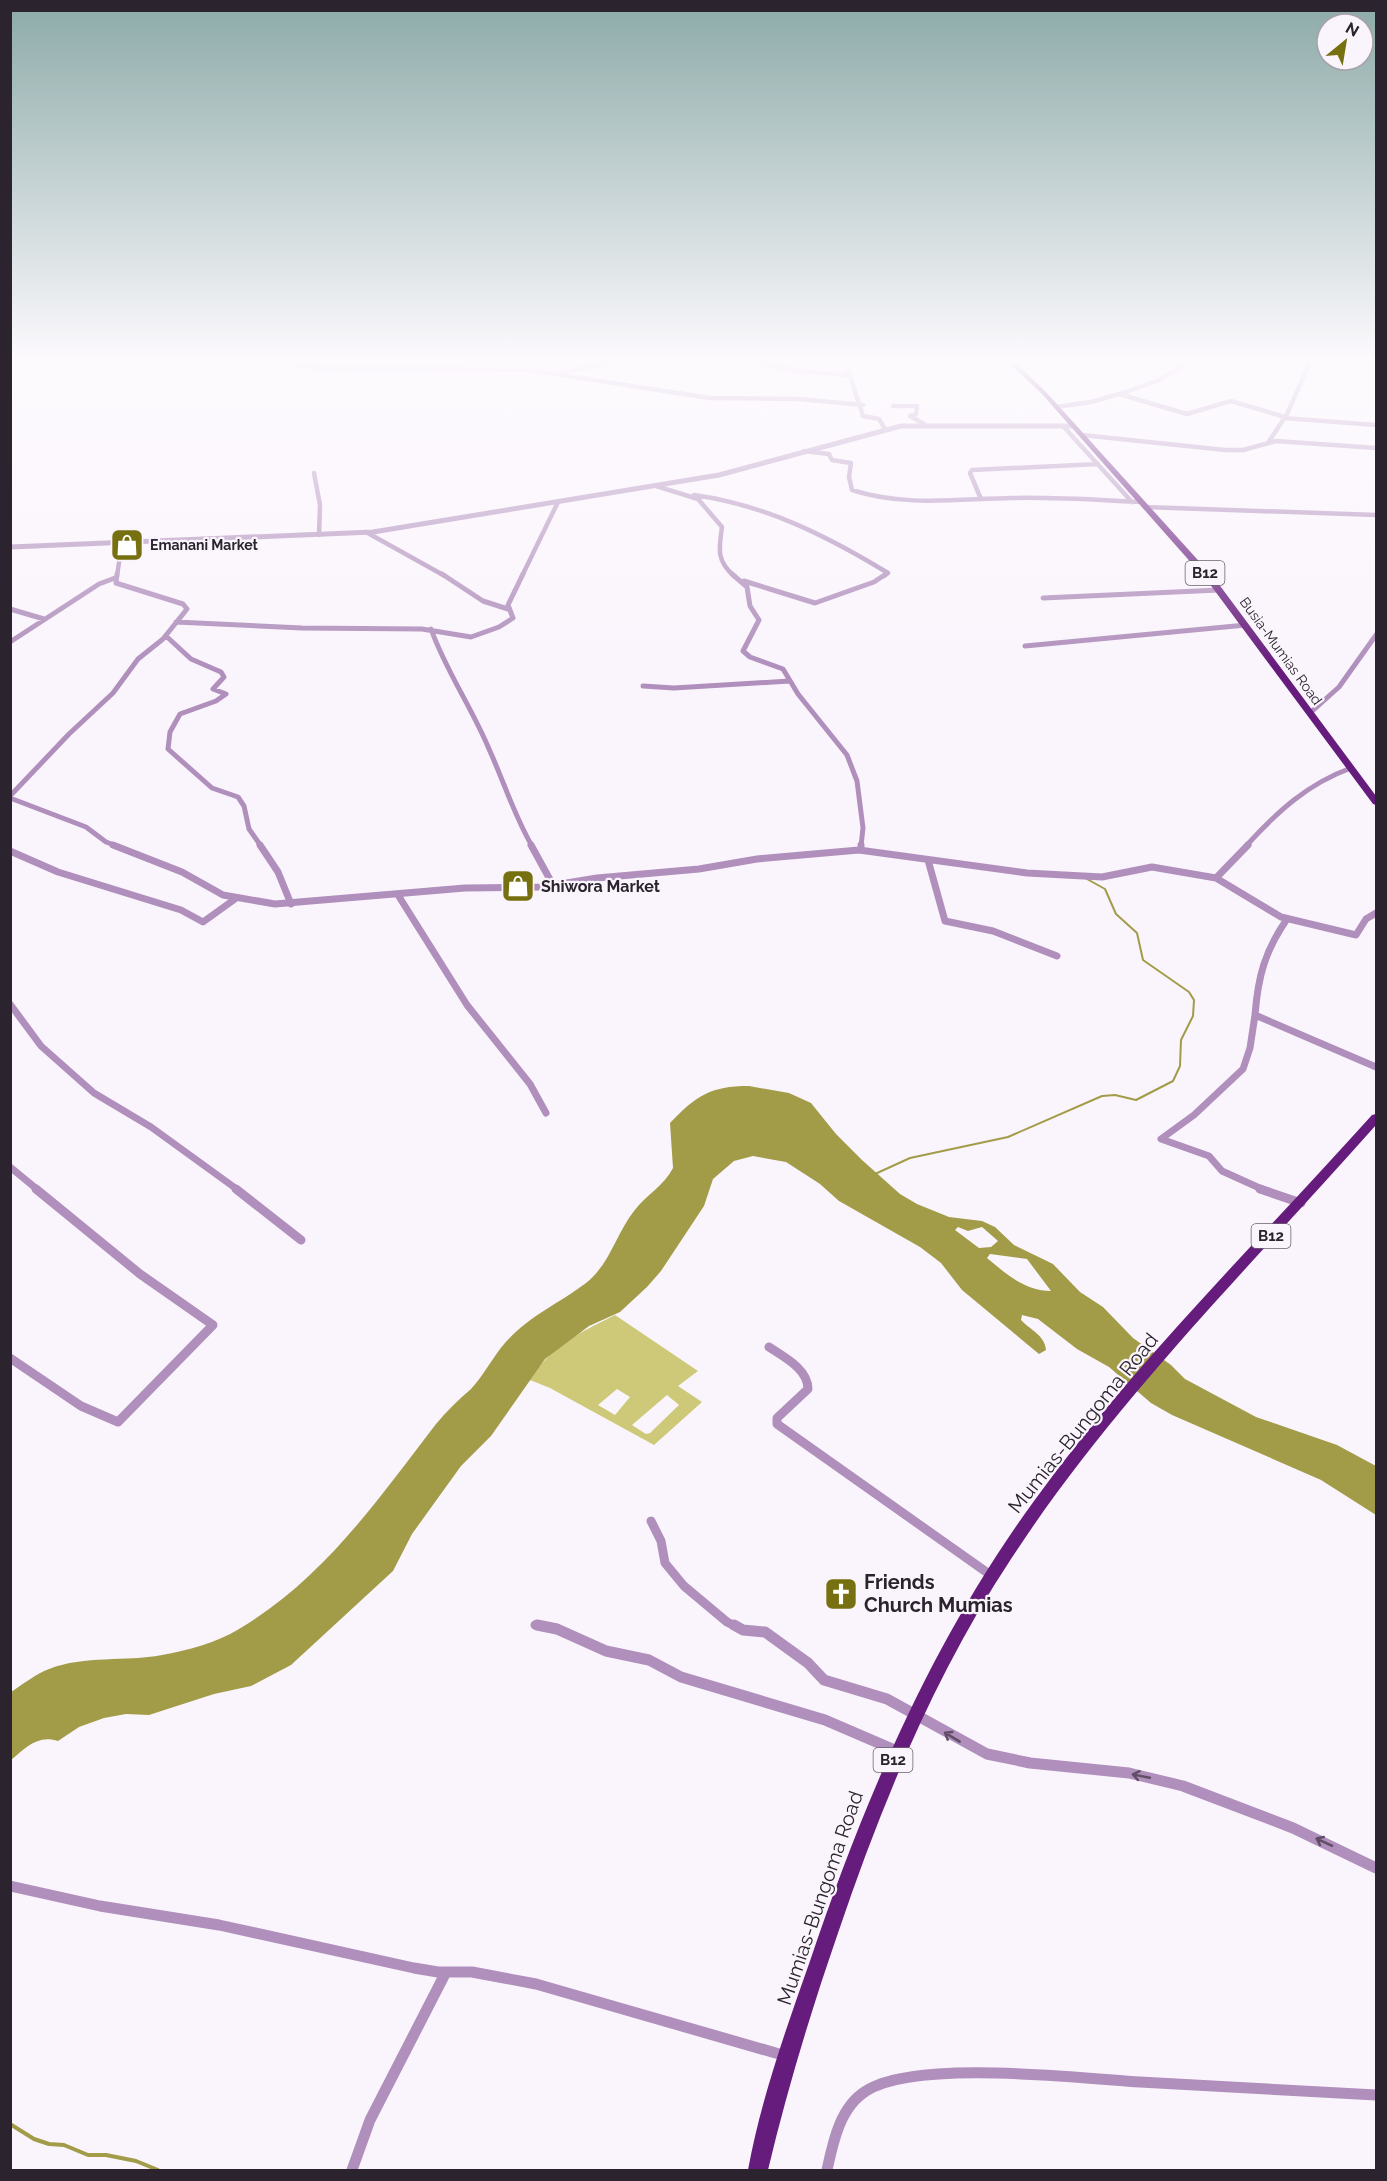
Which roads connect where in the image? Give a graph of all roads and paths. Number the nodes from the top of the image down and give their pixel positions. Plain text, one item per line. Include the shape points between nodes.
1 (762, 464) edge
2 (851, 464) edge
3 (1098, 464) joint
4 (1103, 464) edge
5 (314, 473) dead end
6 (656, 486) junction
7 (689, 495) junction
8 (981, 499) junction
9 (558, 501) junction
10 (1140, 504) junction
11 (1377, 515) edge
12 (366, 532) junction
13 (319, 535) junction
14 (122, 542) junction
15 (10, 547) edge
16 (115, 578) junction
17 (740, 580) junction
18 (1219, 590) junction
19 (1043, 598) dead end
20 (10, 609) edge
21 (508, 609) junction
22 (44, 620) junction
23 (176, 622) junction
24 (1246, 626) junction
25 (431, 629) junction
26 (1377, 635) edge
27 (166, 636) junction
28 (10, 642) edge
29 (1025, 646) dead end
30 (790, 681) junction
31 (643, 686) dead end
32 (1310, 713) junction
33 (1351, 768) junction
34 (10, 797) edge
35 (1377, 802) edge
36 (861, 850) junction
37 (10, 851) edge
38 (928, 860) junction
39 (1216, 878) junction
40 (553, 885) junction
41 (398, 895) junction
42 (235, 899) junction
43 (291, 904) junction
44 (1377, 913) edge
45 (1287, 919) junction
46 (1058, 956) dead end
47 (10, 1004) edge
48 (1255, 1014) junction
49 (1377, 1067) edge
50 (546, 1113) dead end
51 (1377, 1118) edge
52 (10, 1167) edge
53 (1302, 1203) junction
54 (301, 1240) dead end
55 (770, 1347) dead end
56 (10, 1358) edge
57 (651, 1521) dead end
58 (992, 1576) junction
59 (535, 1625) dead end
60 (915, 1714) junction
61 (897, 1751) junction
62 (1377, 1868) edge
63 (10, 1887) edge
64 (446, 1972) junction
65 (788, 2057) junction
66 (1377, 2095) edge
67 (352, 2170) edge
68 (758, 2170) edge
69 (827, 2170) edge

1 - 6 street
2 - 8 street via 849,477 856,491 912,502
3 - 8 street via 972,470 973,484
3 - 10 street
4 - 10 highway, Busia-Mumias Road / B12
5 - 13 street via 320,505
6 - 7 street
6 - 9 street
7 - 17 street via 703,503 722,527 722,564
7 - 17 street via 745,505 804,527 888,573 816,603
8 - 10 street
9 - 12 street
9 - 21 street
10 - 11 street
10 - 18 highway, Busia-Mumias Road / B12
12 - 13 street
12 - 21 street via 467,588 483,601
13 - 14 street
14 - 15 street
14 - 16 street via 123,560
16 - 22 street
16 - 23 street via 118,584 186,606
17 - 30 street via 748,588 750,606 759,622 743,651 781,667
18 - 19 street
18 - 24 highway, Busia-Mumias Road / B12
20 - 22 street
21 - 25 street via 513,620 474,636
22 - 28 street
23 - 25 street via 312,629
23 - 27 street
24 - 29 street
24 - 32 highway, Busia-Mumias Road / B12
25 - 40 street via 489,748 518,822
26 - 32 street via 1336,692
27 - 34 street via 140,656 119,686
27 - 43 street via 189,658 221,671 224,677 213,689 226,694 176,717 170,727 168,749 208,785 241,801 249,829 278,872
30 - 31 street via 674,688
30 - 36 street via 838,740 853,766 863,828
32 - 33 highway, Busia-Mumias Road / B12
33 - 35 highway, Busia-Mumias Road / B12
33 - 39 street via 1328,776 1287,803
34 - 42 street via 76,823 117,847
36 - 38 street
36 - 40 street
37 - 42 street via 99,885 189,911 202,921
38 - 39 street via 1091,877 1152,867
38 - 46 street via 945,921 993,931
39 - 45 street
40 - 41 street
41 - 43 street
41 - 50 street via 467,1005 530,1084
42 - 43 street
44 - 45 street via 1366,919 1356,935
45 - 48 street via 1269,945
47 - 54 street via 41,1046 94,1094 151,1127 243,1192
48 - 49 street
48 - 53 street via 1243,1070 1194,1115 1161,1138 1209,1156 1219,1169 1250,1185
51 - 53 highway, Mumias-Bungoma Road / B12
52 - 56 street via 140,1274 213,1325 147,1396 117,1422 83,1406
53 - 58 highway, Mumias-Bungoma Road / B12 via 1127,1398 1040,1504
55 - 58 street via 796,1366 808,1381 808,1389 777,1418 777,1424
57 - 60 street via 670,1572 718,1615 743,1630 769,1634 824,1680 879,1695
58 - 60 highway, Mumias-Bungoma Road / B12
59 - 61 street via 557,1629 606,1651 649,1660 681,1677 825,1720
60 - 61 highway, Mumias-Bungoma Road / B12
62 -> 60 street via 1293,1827 1183,1786 1129,1773 1004,1759 963,1743
61 - 65 highway, Mumias-Bungoma Road / B12 via 859,1844
63 - 64 street
64 - 65 street via 472,1972 536,1984
64 - 67 street via 369,2120
65 - 68 highway, Mumias-Bungoma Road / B12
66 - 69 street via 1008,2074 897,2080 867,2090 849,2108

